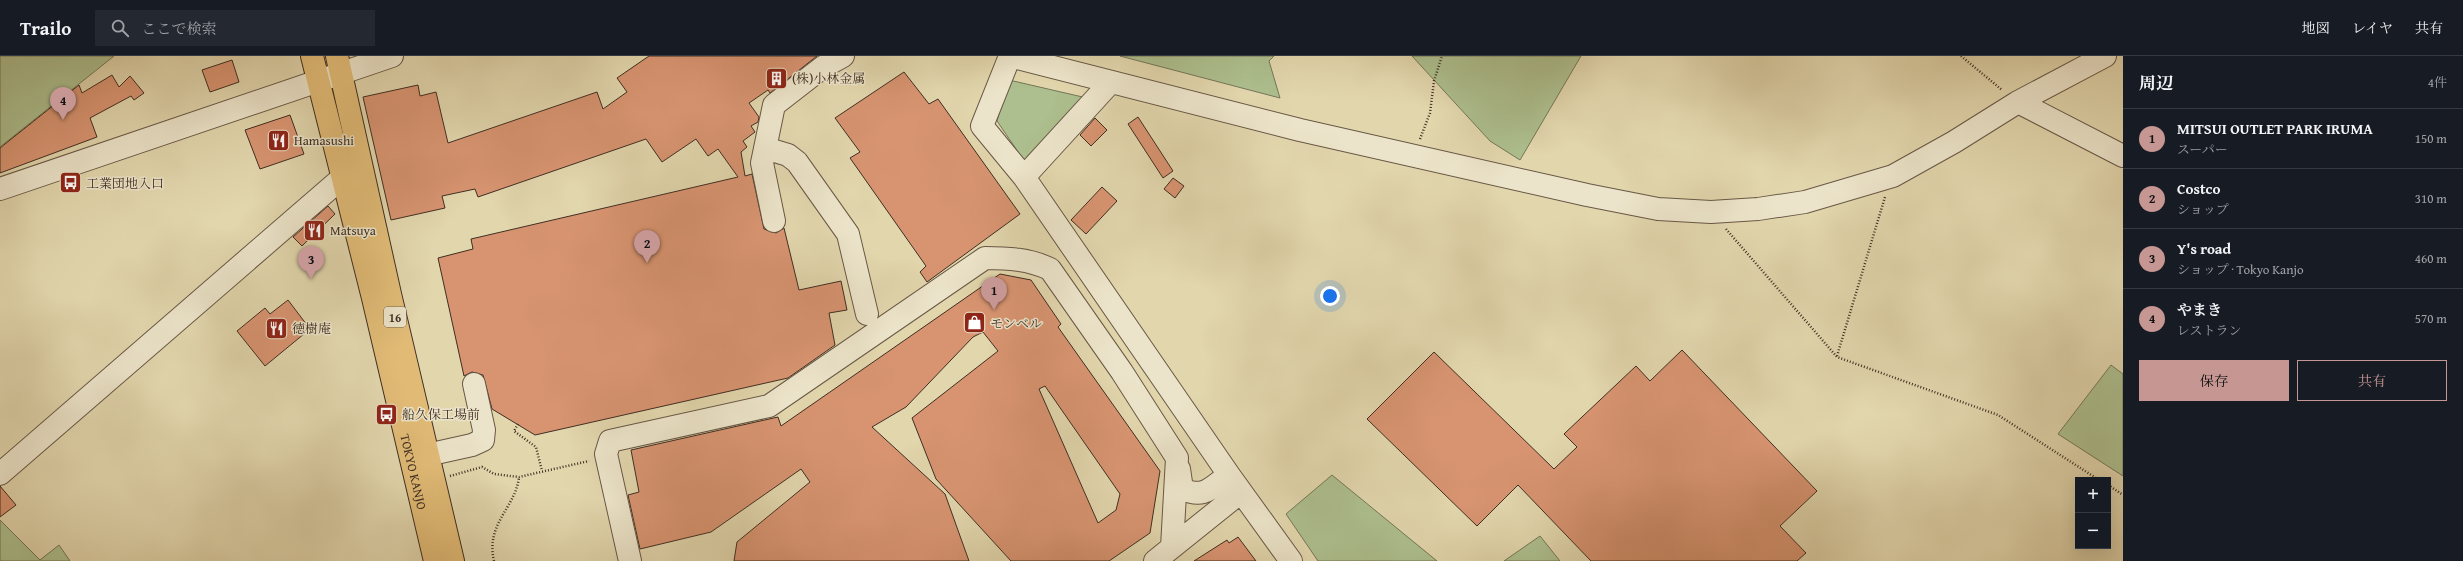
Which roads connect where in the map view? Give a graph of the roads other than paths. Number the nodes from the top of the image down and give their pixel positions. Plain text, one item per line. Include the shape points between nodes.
1 (312, 56) edge
2 (392, 56) edge
3 (843, 56) edge
4 (1010, 56) edge
5 (2105, 56) edge
6 (339, 64) edge
7 (318, 80) junction
8 (1110, 83) junction
9 (2018, 102) junction
10 (765, 148) junction
11 (2123, 156) edge
12 (343, 177) junction
13 (1024, 177) junction
14 (0, 189) edge
15 (774, 220) dead end
16 (867, 314) dead end
17 (474, 384) dead end
18 (427, 455) junction
19 (1177, 458) junction
20 (0, 474) edge
21 (1235, 483) junction
22 (1172, 547) junction
23 (435, 561) edge
24 (453, 561) edge
25 (630, 561) edge
26 (1155, 561) edge
27 (1291, 561) edge

1 - 7 highway, TOKYO KANJO / 16
2 - 6 street
3 - 10 street via 823,67 774,105
4 - 8 street
4 - 13 street via 982,126
5 - 9 street
6 - 7 street
6 - 18 highway, TOKYO KANJO / 16
7 - 12 highway, TOKYO KANJO / 16
7 - 14 street
8 - 9 street via 1414,156 1658,209 1711,212 1805,202 1892,176 1954,142
8 - 13 street
9 - 11 street
10 - 15 street via 762,164
10 - 16 street via 788,155 797,162 848,234
12 - 20 street
12 - 23 highway, TOKYO KANJO / 16
13 - 21 street
17 - 18 street via 484,430 483,440
18 - 24 highway, TOKYO KANJO / 16
19 - 21 street via 1182,489 1195,494
19 - 22 street
19 - 25 street via 1122,372 1050,270 1039,264 1012,258 986,258 769,406 610,441 606,454
21 - 22 street
21 - 27 street
22 - 26 street

